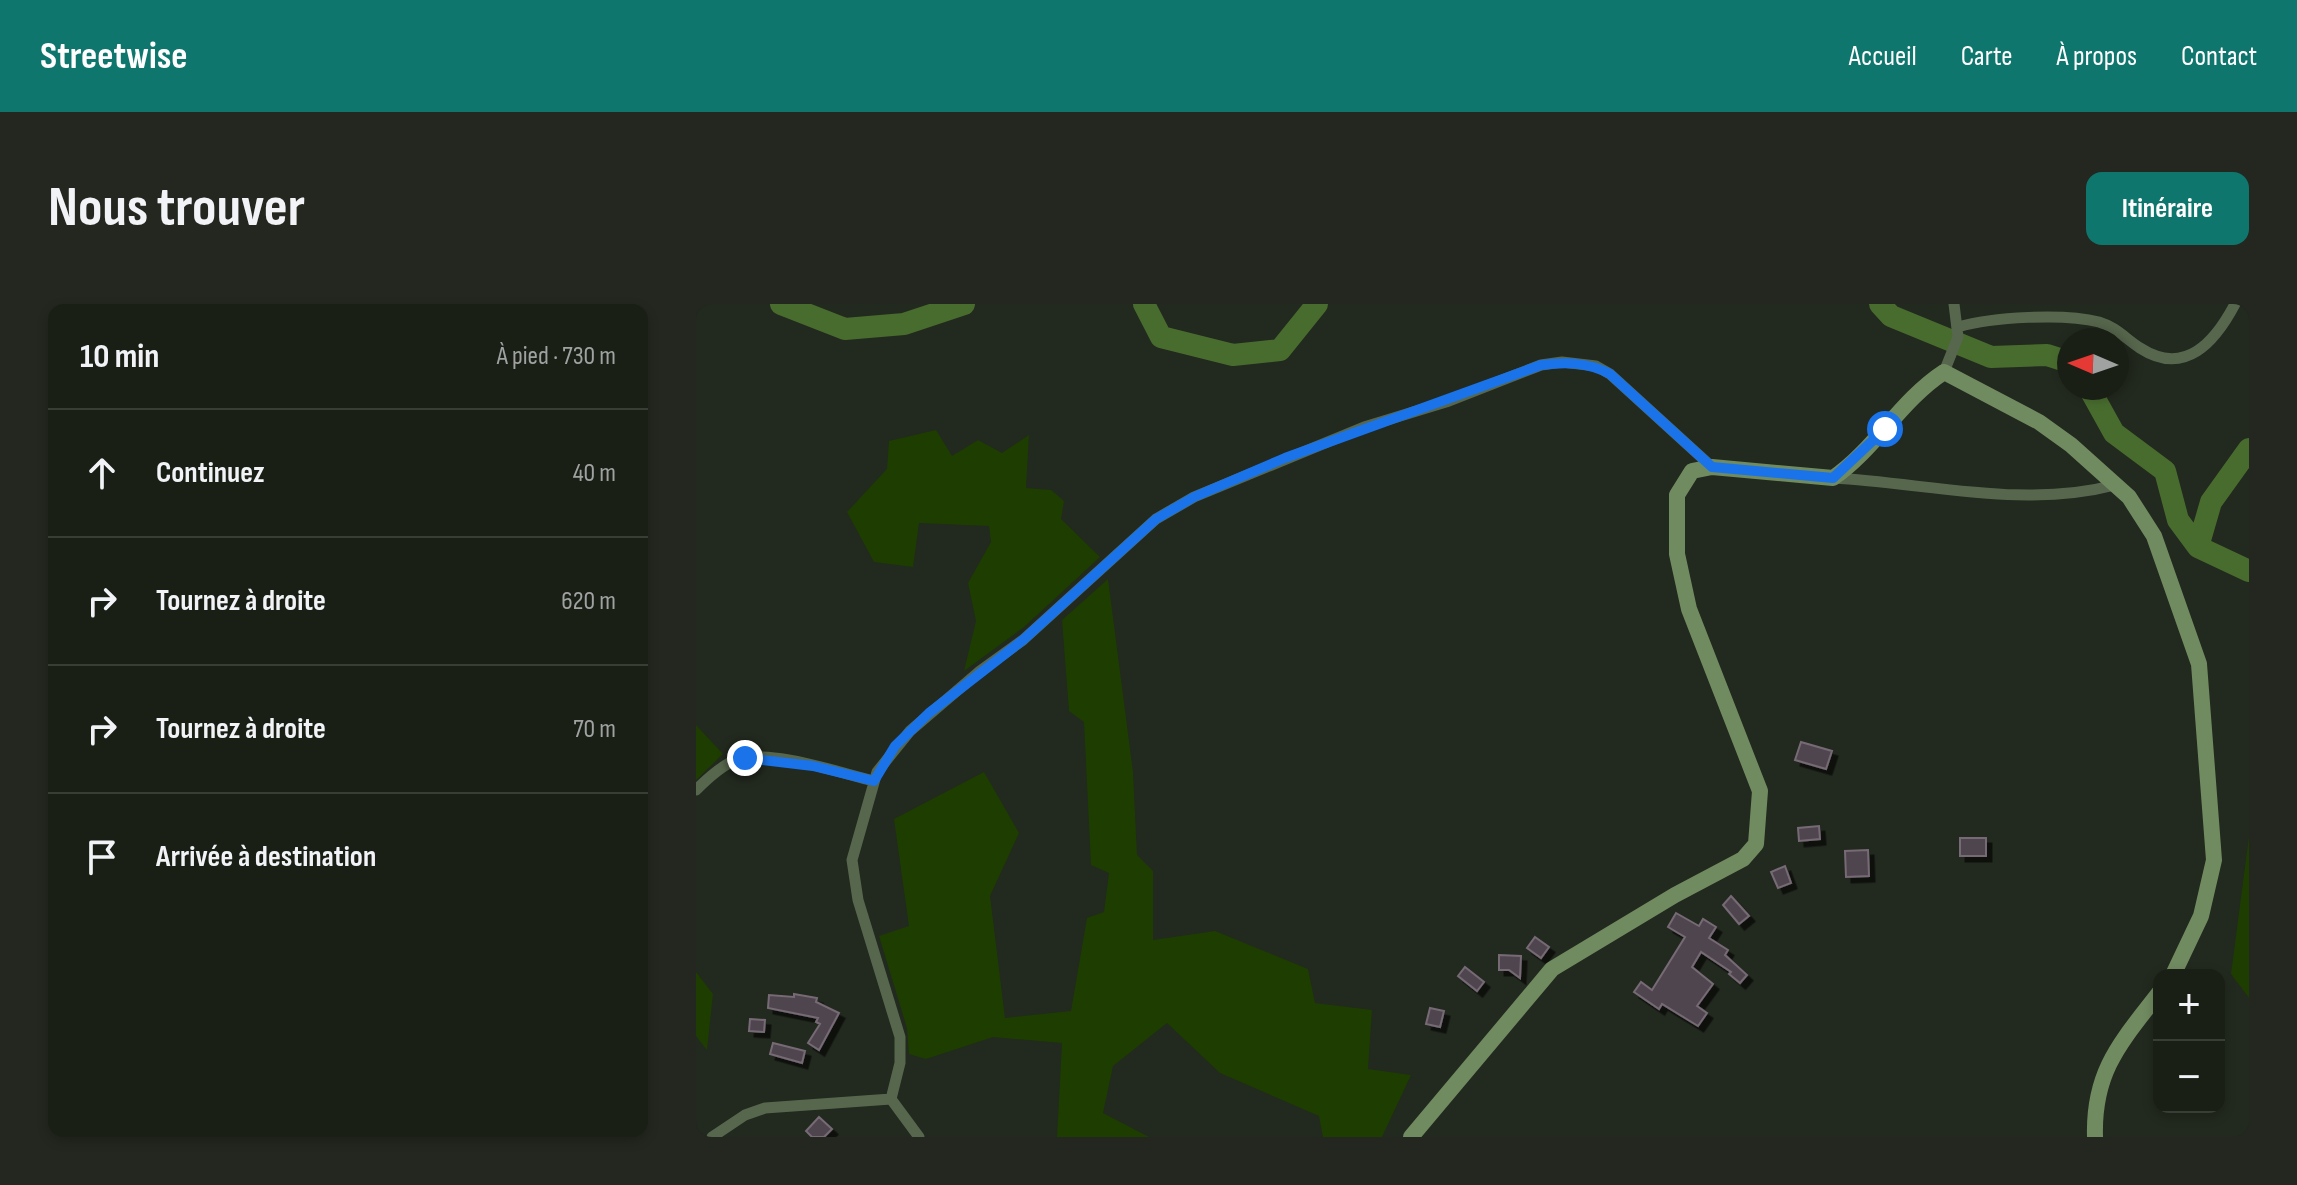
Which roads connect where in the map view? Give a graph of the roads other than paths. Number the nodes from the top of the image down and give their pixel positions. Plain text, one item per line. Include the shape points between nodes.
1 (1954, 304) edge
2 (2235, 304) edge
3 (1958, 332) junction
4 (1944, 372) junction
5 (1712, 467) junction
6 (1833, 478) junction
7 (2115, 485) junction
8 (874, 781) junction
9 (696, 790) edge
10 (2176, 969) edge
11 (2153, 1001) edge
12 (891, 1099) junction
13 (712, 1137) edge
14 (919, 1137) edge
15 (1411, 1137) edge
16 (2095, 1137) edge

1 - 3 street
2 - 3 street via 2205,349 2178,359 2144,351 2096,321 2011,320
3 - 4 street
4 - 6 street via 1920,389 1872,444
4 - 7 street via 2039,422
5 - 6 street
5 - 8 street via 1610,374 1596,366 1562,362 1364,427 1208,491 1156,519 1023,640 929,713 895,746
5 - 15 street via 1692,471 1677,495 1677,554 1689,609 1760,791 1756,844 1743,859 1552,969
6 - 7 street via 1953,491 2064,495
7 - 10 street via 2143,515 2154,536 2184,617 2202,687 2212,878
8 - 9 street via 813,766 745,758 727,764
8 - 12 street via 854,849 853,871 900,1037
11 - 16 street via 2105,1069
12 - 13 street via 765,1108
12 - 14 street

